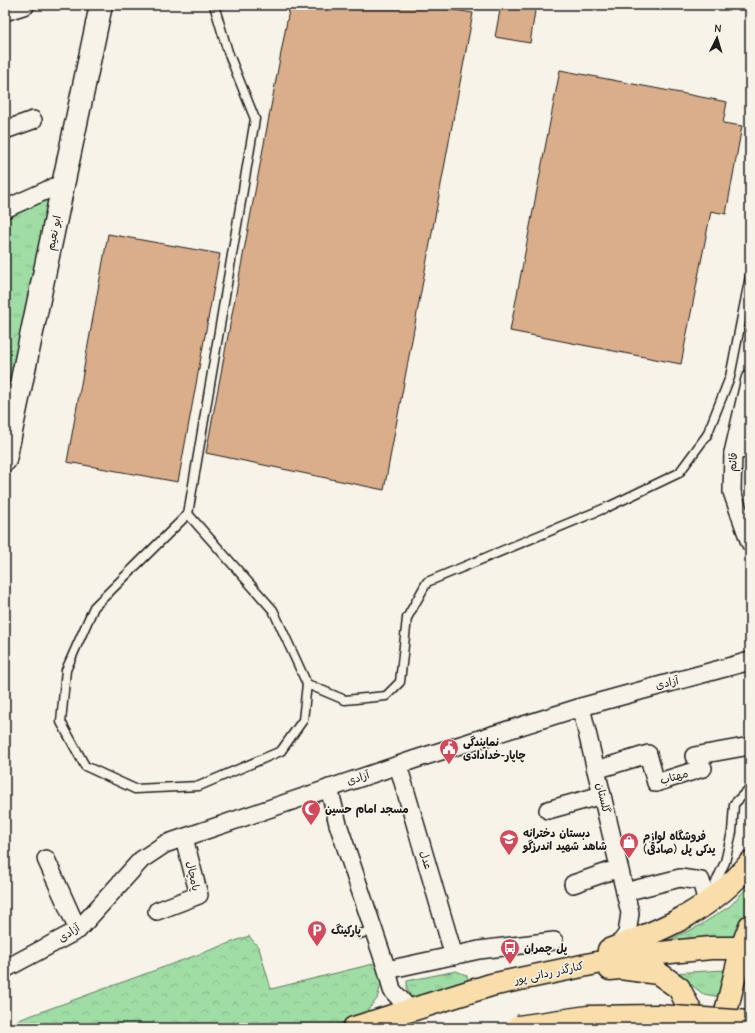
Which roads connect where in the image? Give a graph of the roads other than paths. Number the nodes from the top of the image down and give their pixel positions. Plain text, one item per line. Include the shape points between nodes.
1 (26, 5) edge
2 (101, 5) edge
3 (214, 5) edge
4 (5, 12) edge
5 (33, 120) dead end
6 (5, 130) edge
7 (65, 182) junction
8 (5, 209) edge
9 (750, 276) edge
10 (750, 379) edge
11 (8, 432) edge
12 (750, 446) edge
13 (733, 453) junction
14 (5, 460) edge
15 (188, 514) junction
16 (750, 543) edge
17 (750, 661) edge
18 (307, 684) junction
19 (581, 707) junction
20 (750, 746) edge
21 (398, 765) junction
22 (596, 770) junction
23 (329, 788) junction
24 (750, 788) edge
25 (602, 795) junction
26 (548, 810) dead end
27 (184, 838) junction
28 (46, 859) dead end
29 (750, 863) edge
30 (619, 868) junction
31 (573, 884) dead end
32 (625, 892) junction
33 (707, 902) junction
34 (157, 911) dead end
35 (630, 913) junction
36 (750, 926) edge
37 (78, 930) junction
38 (654, 932) junction
39 (554, 941) dead end
40 (617, 947) junction
41 (746, 948) edge
42 (454, 956) junction
43 (5, 969) edge
44 (387, 970) junction
45 (750, 984) edge
46 (491, 985) junction
47 (392, 990) junction
48 (410, 1010) junction
49 (384, 1018) junction
50 (724, 1021) edge
51 (750, 1022) edge
52 (518, 1027) dead end
53 (354, 1028) edge
54 (692, 1028) edge

1 - 4 street
2 - 7 main road, ابو نعیم
3 - 15 lane via 228,52 255,119
5 - 6 street
7 - 8 street
7 - 11 main road, ابو نعیم
9 - 18 lane via 730,378 708,435 679,473 610,506 427,582 407,618 400,682 386,696 345,700
10 - 13 street, قائم
11 - 14 main road, ابو نعیم
12 - 13 street
13 - 16 street, قائم via 732,492
15 - 18 lane via 273,610
15 - 18 lane via 94,607 66,670 61,722 85,766 135,789 199,786 281,751 303,720
17 - 19 street, آزادی
19 - 21 street, آزادی
19 - 22 street, گلستان
20 - 22 street, مهتاب via 698,762 656,783 648,754
21 - 23 street, آزادی
21 - 42 street, عدل
22 - 25 street, گلستان
23 - 27 street, آزادی
23 - 44 street via 367,932
24 - 33 lane via 734,804 732,832 725,862
25 - 26 street
25 - 30 street, گلستان
27 - 34 street, پامچال via 199,895
27 - 37 street, آزادی via 165,844 141,860
28 - 37 street
29 - 33 main road via 737,880
30 - 31 street
30 - 32 street, گلستان
32 - 33 street via 680,878 701,881
32 - 35 street, گلستان
33 - 38 main road via 693,914
35 - 38 street via 641,925
35 - 40 street via 627,934
36 - 41 main road
37 - 43 street, آزادی
38 - 40 main road
39 - 42 street via 479,950
40 - 46 main road
41 - 46 main road, کنارگذر ردانی پور via 711,948 630,956
41 - 50 main road
42 - 44 street
44 - 47 street
45 - 50 main road
46 - 48 main road, کنارگذر ردانی پور
46 - 54 main road via 620,968 658,972 679,988 691,1012
47 - 48 street
47 - 49 street
48 - 49 main road, کنارگذر ردانی پور
49 - 53 main road, کنارگذر ردانی پور
51 - 52 main road, bridge via 658,1016 588,1018

